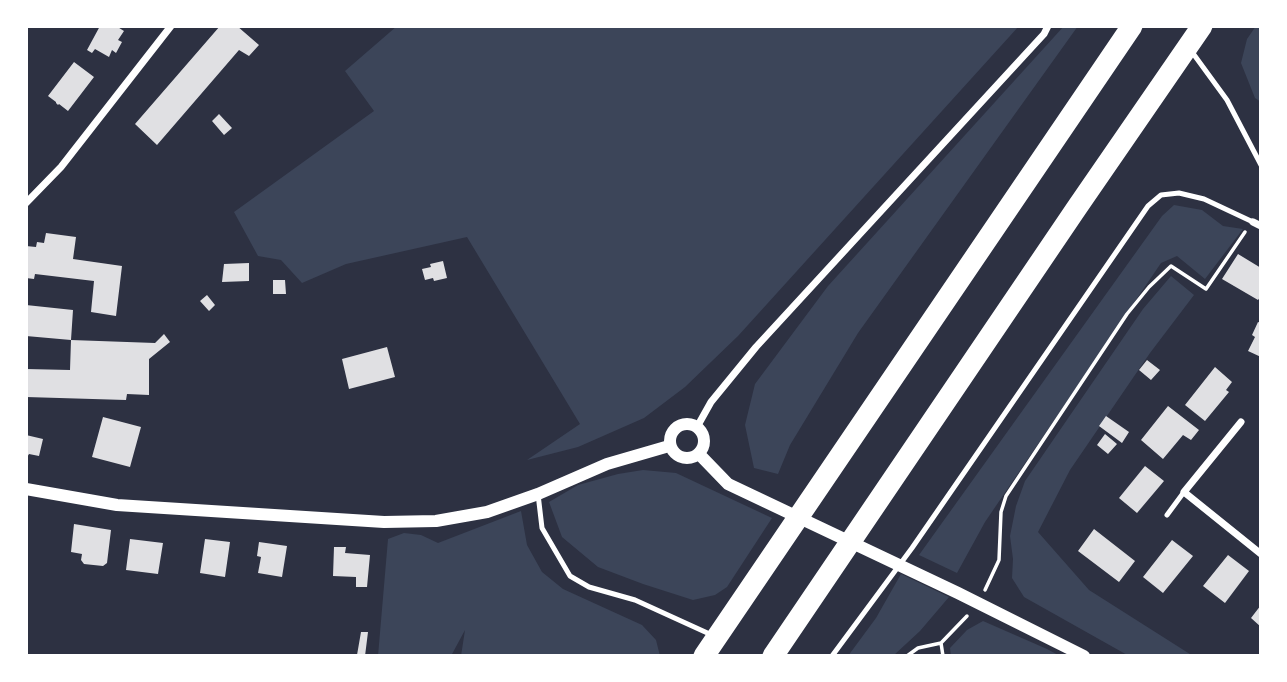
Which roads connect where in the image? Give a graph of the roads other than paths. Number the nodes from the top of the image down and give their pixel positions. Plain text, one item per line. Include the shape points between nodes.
1 (171, 26) edge
2 (1048, 26) edge
3 (1132, 26) edge
4 (1202, 26) edge
5 (1188, 47) junction
6 (1261, 165) edge
7 (26, 203) edge
8 (1253, 222) joint
9 (1261, 226) edge
10 (1241, 422) dead end
11 (697, 427) junction
12 (669, 446) junction
13 (699, 454) junction
14 (26, 489) edge
15 (1184, 492) junction
16 (538, 495) junction
17 (1167, 515) dead end
18 (1261, 554) edge
19 (717, 637) junction
20 (704, 656) edge
21 (773, 656) edge
22 (832, 656) edge
23 (1084, 656) edge

1 - 7 street via 61,167
2 - 11 street via 756,347 711,402
3 - 19 highway
4 - 5 highway
5 - 6 lane via 1227,100
5 - 21 highway
8 - 9 street
8 - 22 lane via 1204,199 1179,193 1161,195 1148,206
10 - 15 street
11 - 12 street via 680,425 669,437
11 - 13 street via 704,445
12 - 13 street via 682,459
12 - 16 street via 607,464
13 - 23 street via 728,484
14 - 16 street via 117,505 384,522 436,521 487,512
15 - 17 lane
15 - 18 street
16 - 19 lane via 542,528 570,576
19 - 20 highway

